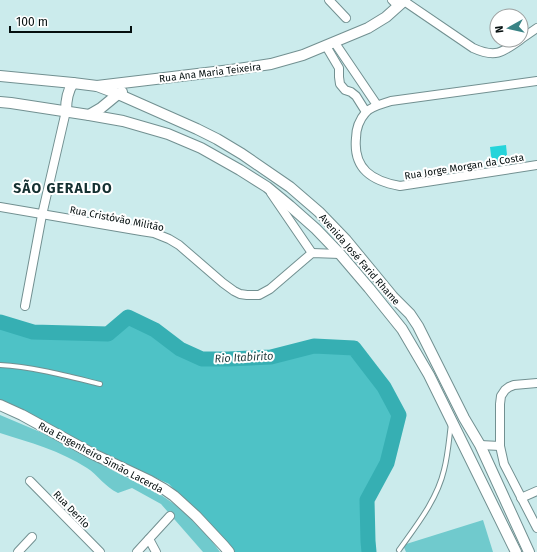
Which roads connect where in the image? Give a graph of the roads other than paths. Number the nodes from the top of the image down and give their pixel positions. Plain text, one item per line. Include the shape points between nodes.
1 (329, 0) edge
2 (400, 2) edge
3 (346, 18) dead end
4 (330, 44) junction
5 (509, 48) edge
6 (0, 76) edge
7 (146, 81) junction
8 (537, 81) edge
9 (73, 83) junction
10 (97, 86) junction
11 (118, 94) junction
12 (0, 102) edge
13 (377, 105) junction
14 (66, 111) junction
15 (366, 112) junction
16 (89, 115) junction
17 (537, 165) edge
18 (267, 188) junction
19 (0, 207) edge
20 (42, 215) junction
21 (312, 253) junction
22 (340, 254) junction
23 (25, 306) dead end
24 (0, 365) edge
25 (537, 383) edge
26 (100, 384) dead end
27 (0, 404) edge
28 (451, 420) junction
29 (480, 445) junction
30 (500, 446) junction
31 (30, 481) dead end
32 (537, 491) edge
33 (521, 498) junction
34 (170, 516) dead end
35 (537, 528) edge
36 (32, 537) dead end
37 (149, 539) junction
38 (399, 550) dead end
39 (18, 552) edge
40 (100, 552) edge
41 (137, 552) edge
42 (156, 552) edge
43 (229, 552) edge
44 (516, 552) edge
45 (529, 552) edge

1 - 3 street
2 - 4 street, Rua Ana Maria Teixeira via 379,22
2 - 5 street via 480,51 491,54
4 - 7 street, Rua Ana Maria Teixeira via 302,56 272,64
4 - 13 street
4 - 15 street via 339,68 340,84 354,94
6 - 9 street, Rua Ana Maria Teixeira
7 - 10 street, Rua Ana Maria Teixeira
7 - 11 street
8 - 13 street
9 - 10 street, Rua Ana Maria Teixeira
9 - 14 street via 67,93
10 - 11 street, Avenida José Farid Rhame
11 - 16 street
11 - 29 street, Avenida José Farid Rhame via 197,129 242,154 290,187 320,212 410,314
12 - 14 street
13 - 15 street
14 - 16 street
14 - 20 street
15 - 17 street, Rua Jorge Morgan da Costa via 356,132 357,156 362,168 372,177 386,183 400,186
16 - 18 street via 123,121 168,134 201,148
18 - 21 street
18 - 22 street via 316,229
19 - 20 street, Rua Cristóvão Militão
20 - 21 street, Rua Cristóvão Militão via 161,235 179,245 234,291 246,295 259,295 270,289
20 - 23 street
21 - 22 street
22 - 28 street via 402,329
24 - 26 lane via 50,372
25 - 30 street via 509,386 505,390 500,404
27 - 43 street, Rua Engenheiro Simão Lacerda via 93,454 150,481 174,496
28 - 38 lane via 444,471 436,492 426,512
28 - 44 street
29 - 30 street
29 - 45 street, Avenida José Farid Rhame
30 - 33 street via 504,464
31 - 40 street, Rua Derilo
32 - 33 street
33 - 35 street
34 - 37 street
36 - 39 street
37 - 41 street
37 - 42 street

